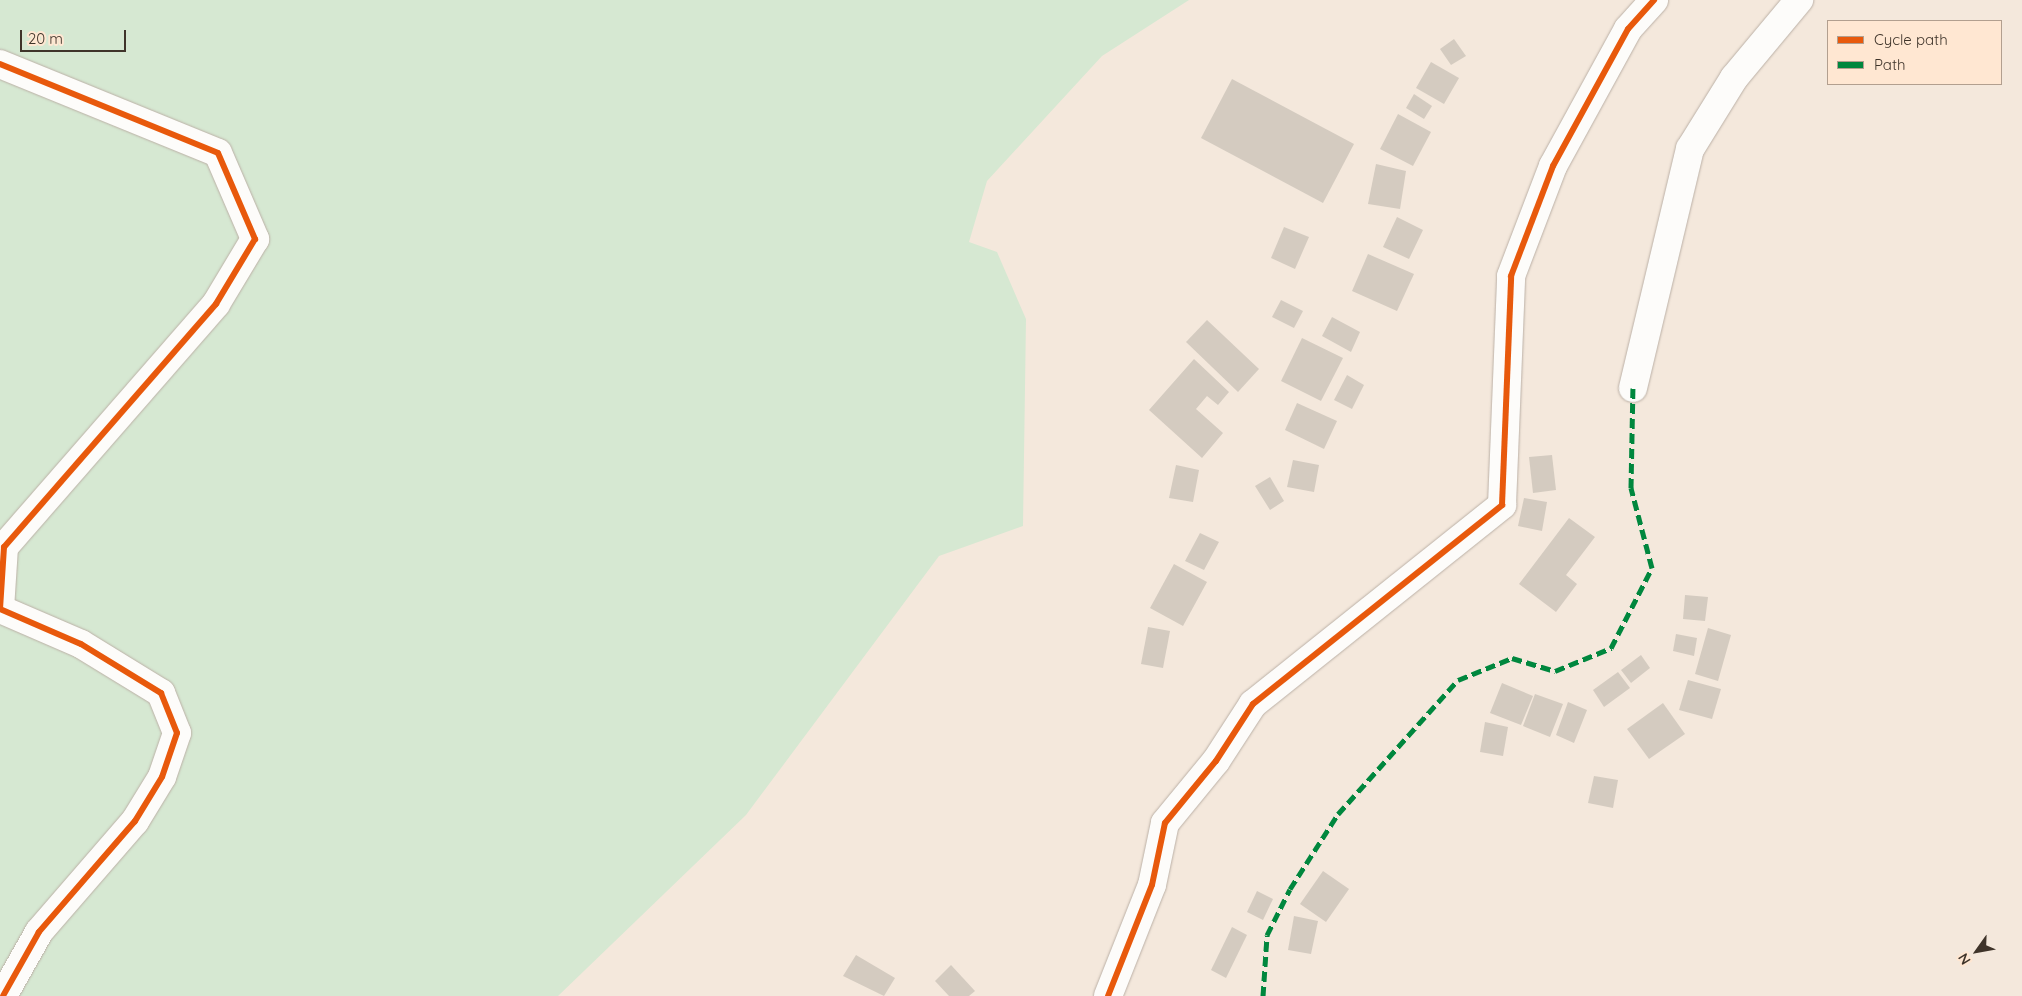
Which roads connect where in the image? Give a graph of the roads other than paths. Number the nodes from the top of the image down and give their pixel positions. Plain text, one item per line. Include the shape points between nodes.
1 (1654, 0) edge
2 (1799, 0) edge
3 (0, 64) edge
4 (1633, 388) dead end
5 (3, 996) edge
6 (1108, 996) edge

1 - 6 street via 1628,29 1554,166 1511,276 1502,505 1253,704 1216,761 1166,823 1152,886
2 - 4 street via 1734,78 1690,149
3 - 5 street via 218,153 255,239 216,304 4,547 0,609 81,644 161,693 177,733 162,778 135,821 39,932

